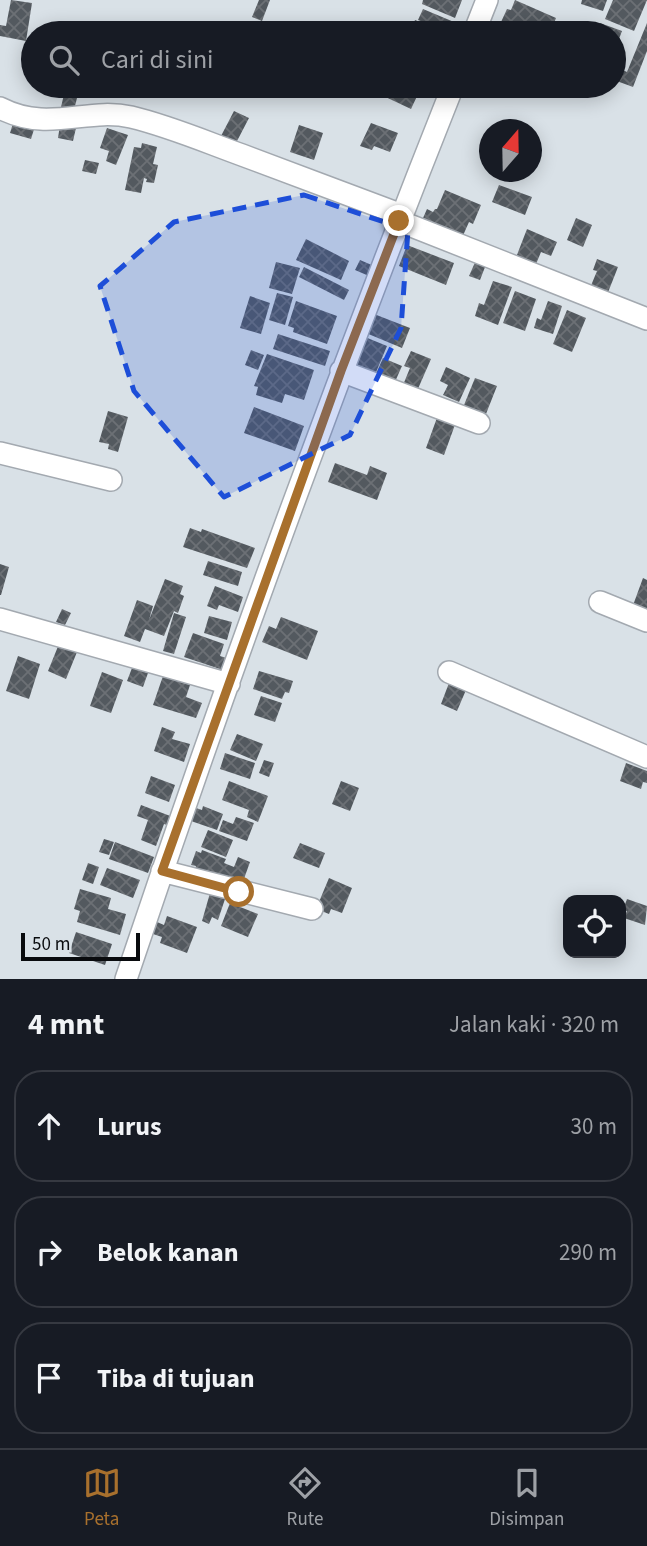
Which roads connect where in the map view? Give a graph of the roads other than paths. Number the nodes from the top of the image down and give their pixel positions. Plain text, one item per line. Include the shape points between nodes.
1 (488, 0) edge
2 (479, 21) edge
3 (448, 98) edge
4 (0, 108) edge
5 (401, 218) junction
6 (647, 319) edge
7 (341, 371) junction
8 (479, 423) dead end
9 (0, 453) edge
10 (111, 480) dead end
11 (600, 602) dead end
12 (0, 619) edge
13 (647, 621) edge
14 (449, 672) dead end
15 (229, 684) junction
16 (647, 757) edge
17 (162, 871) junction
18 (312, 909) dead end
19 (126, 979) edge

1 - 2 street
3 - 5 street
4 - 5 street via 57,121 130,117
5 - 6 street
5 - 7 street
7 - 8 street
7 - 15 street
9 - 10 street
11 - 13 street
12 - 15 street
14 - 16 street
15 - 17 street
17 - 18 street
17 - 19 street

